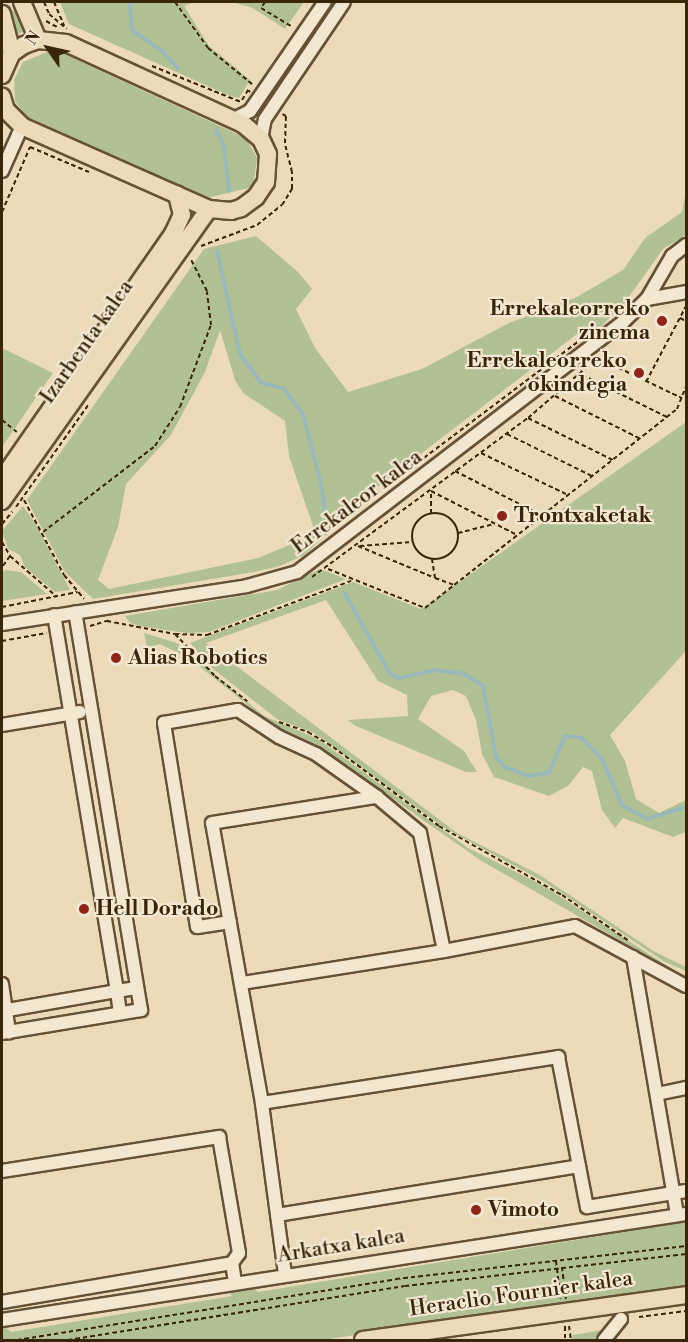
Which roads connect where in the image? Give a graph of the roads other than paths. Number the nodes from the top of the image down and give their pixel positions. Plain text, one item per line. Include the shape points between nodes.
1 (22, 2) edge
2 (325, 2) edge
3 (344, 2) edge
4 (2, 14) edge
5 (38, 40) junction
6 (5, 65) edge
7 (2, 97) edge
8 (234, 119) junction
9 (22, 126) junction
10 (261, 139) junction
11 (2, 171) edge
12 (177, 195) junction
13 (209, 208) junction
14 (687, 245) edge
15 (687, 292) edge
16 (647, 299) junction
17 (9, 480) edge
18 (2, 501) edge
19 (75, 612) junction
20 (54, 615) junction
21 (2, 624) edge
22 (92, 710) junction
23 (73, 714) junction
24 (2, 725) edge
25 (377, 797) junction
26 (230, 922) junction
27 (444, 951) junction
28 (635, 951) junction
29 (242, 982) junction
30 (2, 984) edge
31 (687, 986) edge
32 (137, 988) junction
33 (117, 991) junction
34 (4, 1011) edge
35 (120, 1013) junction
36 (5, 1032) edge
37 (687, 1088) edge
38 (657, 1094) junction
39 (262, 1103) junction
40 (579, 1166) junction
41 (2, 1171) edge
42 (680, 1192) edge
43 (587, 1207) junction
44 (682, 1214) edge
45 (277, 1215) junction
46 (589, 1228) junction
47 (232, 1263) junction
48 (285, 1274) junction
49 (235, 1282) junction
50 (687, 1295) edge
51 (2, 1302) edge
52 (621, 1319) dead end
53 (2, 1320) edge
54 (363, 1341) edge
55 (604, 1341) edge

1 - 5 main road
2 - 8 street via 250,111
3 - 10 street via 265,119
4 - 6 main road
5 - 6 main road
5 - 8 main road via 66,43
7 - 9 main road via 6,110
8 - 10 main road
9 - 11 street
9 - 12 main road
10 - 13 main road via 269,164 262,190 249,203 231,211
12 - 13 main road
12 - 17 main road, Izarbenta kalea via 182,215 173,234
13 - 17 main road, Izarbenta kalea
14 - 16 street, Errekaleor kalea via 672,256
15 - 16 street
16 - 19 street, Errekaleor kalea via 601,340 297,572 247,586
17 - 18 main road, Izarbenta kalea
19 - 20 street, Errekaleor kalea
19 - 22 street
20 - 21 street, Errekaleor kalea
20 - 23 street
22 - 23 street
22 - 32 street
23 - 24 street
23 - 33 street
25 - 26 street via 212,824
25 - 26 street via 250,711 164,723 196,927
25 - 27 street via 420,833
26 - 29 street
27 - 28 street via 574,926
27 - 29 street
28 - 31 street
28 - 38 street
29 - 39 street
30 - 34 street
32 - 33 street
32 - 35 street via 141,1010
33 - 34 street
33 - 35 street
34 - 36 street
35 - 36 street
37 - 38 street
38 - 42 street
39 - 40 street via 558,1057
39 - 45 street
40 - 43 street
40 - 45 street
41 - 47 street via 219,1137 239,1253
42 - 43 street
42 - 44 street
43 - 46 street
44 - 46 street, Arkatxa kalea
45 - 48 street
46 - 48 street, Arkatxa kalea
47 - 49 street
47 - 51 street
48 - 49 street, Arkatxa kalea
49 - 53 street, Arkatxa kalea
50 - 54 main road, Heraclio Fournier kalea
52 - 55 street

